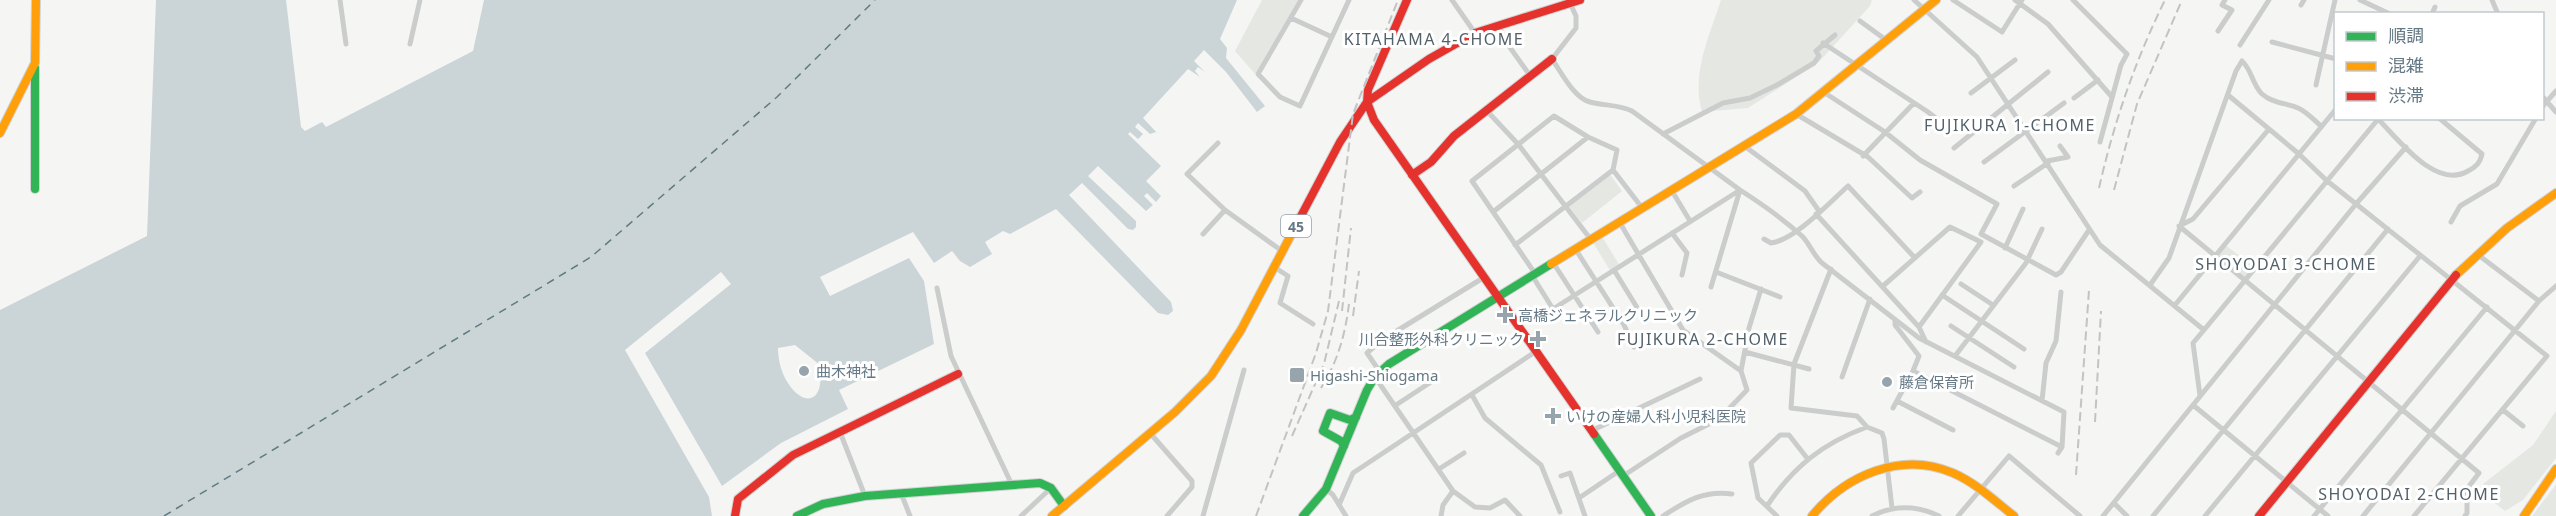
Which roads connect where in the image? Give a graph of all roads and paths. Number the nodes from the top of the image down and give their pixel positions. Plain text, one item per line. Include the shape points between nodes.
1 (36, 0) edge
2 (340, 0) edge
3 (420, 0) edge
4 (1301, 0) edge
5 (1348, 0) edge
6 (1407, 0) edge
7 (1580, 0) edge
8 (1914, 0) edge
9 (1936, 0) edge
10 (1953, 0) edge
11 (2073, 0) edge
12 (2225, 0) edge
13 (2270, 0) edge
14 (2335, 0) edge
15 (2360, 0) edge
16 (1454, 1) edge
17 (2019, 2) edge
18 (1570, 3) junction
19 (2435, 7) dead end
20 (1923, 9) junction
21 (2386, 12) edge
22 (2433, 12) edge
23 (2333, 17) edge
24 (1291, 18) junction
25 (1860, 21) dead end
26 (1499, 25) junction
27 (2218, 31) dead end
28 (1475, 33) junction
29 (1835, 35) dead end
30 (1332, 37) junction
31 (1886, 40) junction
32 (2272, 42) dead end
33 (1823, 43) junction
34 (346, 44) dead end
35 (410, 44) dead end
36 (2240, 45) dead end
37 (2322, 56) junction
38 (1552, 59) junction
39 (2334, 59) edge
40 (2015, 60) dead end
41 (35, 63) junction
42 (1856, 66) junction
43 (2048, 72) dead end
44 (1531, 77) junction
45 (1992, 79) junction
46 (2098, 80) junction
47 (2316, 85) dead end
48 (2556, 91) edge
49 (1824, 93) junction
50 (1971, 93) dead end
51 (2228, 95) junction
52 (2112, 97) junction
53 (2074, 98) dead end
54 (2544, 101) edge
55 (1367, 102) junction
56 (1914, 103) junction
57 (2064, 103) dead end
58 (2008, 104) junction
59 (1487, 111) junction
60 (2334, 111) edge
61 (2556, 112) edge
62 (1796, 114) junction
63 (2378, 120) edge
64 (2380, 120) edge
65 (2441, 120) edge
66 (2535, 120) edge
67 (3, 123) edge
68 (2321, 126) junction
69 (1950, 129) dead end
70 (2269, 129) junction
71 (2026, 130) junction
72 (1885, 132) junction
73 (0, 133) edge
74 (1663, 134) junction
75 (1588, 137) junction
76 (1218, 142) dead end
77 (2100, 142) dead end
78 (1518, 144) junction
79 (1743, 145) junction
80 (2060, 146) dead end
81 (2406, 147) junction
82 (1954, 148) dead end
83 (2299, 154) junction
84 (1863, 156) junction
85 (1984, 162) dead end
86 (2047, 162) junction
87 (1711, 167) junction
88 (1613, 170) junction
89 (1412, 175) junction
90 (1541, 175) junction
91 (2326, 180) junction
92 (2014, 186) dead end
93 (35, 189) dead end
94 (1740, 190) junction
95 (1672, 191) junction
96 (1920, 192) dead end
97 (2555, 195) edge
98 (2356, 204) junction
99 (1566, 207) junction
100 (2023, 208) dead end
101 (1643, 209) junction
102 (1225, 210) junction
103 (1493, 212) junction
104 (1818, 213) junction
105 (1690, 221) junction
106 (2451, 222) dead end
107 (1620, 223) junction
108 (2179, 226) junction
109 (2042, 229) dead end
110 (2388, 229) junction
111 (2089, 230) junction
112 (1796, 231) junction
113 (1672, 233) junction
114 (1203, 234) dead end
115 (1764, 238) dead end
116 (1592, 240) junction
117 (1515, 245) junction
118 (2005, 248) junction
119 (1576, 250) junction
120 (1282, 251) junction
121 (1640, 254) junction
122 (2477, 254) junction
123 (2215, 256) junction
124 (2420, 256) junction
125 (1915, 258) junction
126 (2026, 260) junction
127 (1554, 264) junction
128 (1274, 267) junction
129 (1831, 269) junction
130 (1614, 270) junction
131 (1716, 272) junction
132 (1682, 275) dead end
133 (1534, 276) junction
134 (1483, 278) junction
135 (2243, 279) junction
136 (2452, 279) junction
137 (1596, 281) junction
138 (1961, 284) dead end
139 (2150, 285) junction
140 (1883, 286) junction
141 (2556, 286) edge
142 (1711, 287) dead end
143 (937, 288) dead end
144 (1761, 289) junction
145 (2061, 292) dead end
146 (1574, 295) junction
147 (1942, 295) junction
148 (1780, 297) dead end
149 (1497, 298) junction
150 (1870, 299) junction
151 (2539, 302) junction
152 (1993, 305) junction
153 (2175, 305) junction
154 (2274, 305) junction
155 (2487, 307) junction
156 (1641, 314) dead end
157 (1895, 320) junction
158 (1981, 321) junction
159 (1313, 324) dead end
160 (1951, 326) dead end
161 (1919, 327) junction
162 (2204, 330) junction
163 (2307, 330) junction
164 (2517, 331) junction
165 (1598, 332) dead end
166 (1968, 338) junction
167 (1926, 342) junction
168 (1634, 347) dead end
169 (2024, 349) dead end
170 (1535, 352) junction
171 (1745, 352) junction
172 (1955, 356) junction
173 (2338, 356) junction
174 (1794, 364) junction
175 (2014, 367) dead end
176 (1809, 369) dead end
177 (1244, 370) dead end
178 (1741, 371) junction
179 (1913, 371) junction
180 (958, 374) junction
181 (1377, 374) junction
182 (1842, 377) dead end
183 (1700, 378) dead end
184 (2368, 381) junction
185 (1431, 382) dead end
186 (1472, 394) junction
187 (2200, 396) junction
188 (1897, 401) junction
189 (2042, 401) junction
190 (1396, 405) junction
191 (2193, 405) junction
192 (2402, 407) junction
193 (1893, 408) dead end
194 (2503, 410) junction
195 (1356, 417) junction
196 (2523, 426) dead end
197 (1867, 428) junction
198 (1953, 430) dead end
199 (2224, 430) junction
200 (1591, 431) junction
201 (840, 432) junction
202 (2432, 432) junction
203 (1150, 434) junction
204 (1414, 434) junction
205 (1344, 446) junction
206 (1464, 453) dead end
207 (2254, 456) junction
208 (2462, 457) junction
209 (1807, 458) junction
210 (1888, 467) junction
211 (1439, 469) junction
212 (2556, 469) edge
213 (1621, 474) junction
214 (1561, 476) dead end
215 (2286, 482) junction
216 (1012, 485) junction
217 (1051, 488) junction
218 (1326, 489) junction
219 (1980, 490) junction
220 (1453, 491) junction
221 (901, 493) junction
222 (1732, 494) dead end
223 (865, 496) junction
224 (1579, 498) junction
225 (2114, 503) junction
226 (1339, 505) junction
227 (1064, 506) junction
228 (1767, 506) junction
229 (1892, 508) junction
230 (2319, 509) junction
231 (1560, 512) dead end
232 (1054, 515) edge
233 (1647, 515) edge
234 (735, 516) edge
235 (797, 516) edge
236 (910, 516) edge
237 (1020, 516) edge
238 (1167, 516) edge
239 (1203, 516) edge
240 (1304, 516) edge
241 (1346, 516) edge
242 (1441, 516) edge
243 (1520, 516) edge
244 (1585, 516) edge
245 (1663, 516) edge
246 (1777, 516) edge
247 (1812, 516) edge
248 (1872, 516) edge
249 (1939, 516) edge
250 (1958, 516) edge
251 (2014, 516) edge
252 (2080, 516) edge
253 (2103, 516) edge
254 (2127, 516) edge
255 (2153, 516) edge
256 (2205, 516) edge
257 (2259, 516) edge
258 (2313, 516) edge
259 (2328, 516) edge
260 (2364, 516) edge
261 (2414, 516) edge
262 (2465, 516) edge
263 (2524, 516) edge

1 - 41 main road
2 - 34 street
3 - 35 street
4 - 24 street
5 - 30 street
6 - 55 main road via 1368,90
7 - 18 main road, 45
8 - 20 street
9 - 20 main road
10 - 17 street via 2002,32
11 - 52 street via 2127,54
12 - 27 street via 2222,5 2232,10
13 - 36 street
14 - 23 street
15 - 21 street
16 - 28 street
17 - 46 street via 2048,24
18 - 26 main road, 45
18 - 38 street via 1576,28
19 - 22 street
20 - 31 main road
20 - 45 street via 1977,57
23 - 37 street
24 - 30 street
24 - 30 street via 1258,74 1280,97 1300,106
25 - 31 street
26 - 28 main road, 45
26 - 44 street via 1504,39
28 - 55 main road, 45
29 - 33 street
31 - 42 main road
32 - 37 street
33 - 42 street
33 - 74 street via 1816,51 1819,56 1814,63 1777,85 1750,98 1723,103
37 - 39 street
37 - 47 street
38 - 44 main road
38 - 74 street via 1588,102 1626,108
40 - 45 street
41 - 67 main road
41 - 93 main road
42 - 49 main road
42 - 56 street
43 - 58 street
44 - 59 main road
45 - 50 street
45 - 58 street
46 - 52 street
46 - 53 street
48 - 54 street
49 - 62 main road
49 - 72 street
51 - 68 street via 2242,62 2270,100 2300,109
51 - 70 street
51 - 108 street
52 - 77 street
54 - 61 street
55 - 89 main road via 1374,120
55 - 120 main road, 45 via 1340,142
56 - 69 street
56 - 72 street
57 - 71 street
58 - 71 street
58 - 82 street
59 - 78 street
59 - 89 main road
60 - 68 street
62 - 79 main road
62 - 84 street
63 - 91 street
64 - 81 street
65 - 81 street via 2482,154 2480,163 2452,177 2430,168
66 - 106 street via 2497,184 2460,206
67 - 73 main road
68 - 83 street
70 - 83 street
70 - 108 street via 2193,219
71 - 85 street
71 - 86 street
72 - 84 street
72 - 118 street via 1920,160 1997,204 1981,234
74 - 87 street
75 - 78 street via 1554,116
75 - 88 street via 1617,150
75 - 90 street
76 - 102 street via 1187,174
78 - 90 street
78 - 103 street via 1472,181
79 - 87 main road
79 - 104 street via 1805,191
80 - 86 street via 2068,157
81 - 98 street
83 - 91 street
83 - 123 street
84 - 96 street via 1912,198
86 - 92 street
86 - 111 street
87 - 94 street
87 - 95 main road
88 - 99 street
88 - 101 street
89 - 134 main road
90 - 99 street
90 - 103 street
91 - 98 street
91 - 135 street
94 - 105 street
94 - 112 street via 1770,208
94 - 131 street
95 - 101 main road
95 - 105 street
97 - 122 main road
98 - 110 street
98 - 154 street
99 - 116 street
99 - 117 street
100 - 118 street
101 - 107 main road
102 - 114 street
102 - 120 street
103 - 117 street
104 - 112 street
104 - 125 street via 1848,186
104 - 140 street
105 - 113 street
107 - 116 main road
107 - 121 street
108 - 123 street
108 - 139 street via 2169,258
109 - 126 street
110 - 124 street
110 - 163 street
111 - 126 street via 2072,259 2056,275
111 - 139 street via 2100,245
112 - 115 street via 1776,243
112 - 129 street via 1813,255
113 - 121 street
113 - 132 street via 1687,253
116 - 119 main road
117 - 133 street
118 - 126 street
119 - 127 main road
119 - 137 street
120 - 128 main road, 45
121 - 130 street
121 - 178 street via 1683,330
122 - 136 main road
122 - 151 street
123 - 135 street
123 - 153 street
124 - 136 street
124 - 173 street
125 - 140 street
125 - 147 street via 1950,227 1981,242
126 - 152 street
127 - 133 main road
127 - 146 street
128 - 159 street via 1288,276 1280,303
128 - 203 main road, 45 via 1241,330 1210,376
129 - 150 street
129 - 174 street
130 - 137 street
130 - 156 street
131 - 142 street
131 - 144 street
133 - 146 street via 1553,309
133 - 149 main road
134 - 149 main road
134 - 181 street via 1382,340 1367,354
135 - 154 street
135 - 162 street
136 - 155 street
136 - 184 main road
137 - 146 street
137 - 168 street
138 - 152 street
139 - 153 street
140 - 161 street
141 - 151 street
143 - 180 street
144 - 148 street
144 - 171 street
145 - 189 street via 2056,340 2046,363
146 - 165 street
147 - 158 street
147 - 161 street
149 - 170 main road
149 - 181 main road
150 - 157 street
150 - 182 street
151 - 164 street
152 - 158 street
153 - 162 street
154 - 163 street
154 - 187 street
155 - 164 street
155 - 192 street
157 - 167 street
157 - 179 street via 1919,356
158 - 166 street
158 - 169 street
160 - 166 street
161 - 167 street
162 - 187 street via 2193,343
163 - 173 street
163 - 199 street
164 - 194 street via 2547,356
164 - 202 street
166 - 172 street
166 - 175 street
167 - 172 street
170 - 186 street
170 - 200 main road
171 - 174 street
171 - 178 street
172 - 189 street
173 - 184 street
173 - 207 street
174 - 176 street
174 - 197 street via 1791,408 1857,416
177 - 239 street
178 - 213 street via 1747,392 1726,414
179 - 188 street
179 - 189 street via 2060,450 2064,412
180 - 201 main road
180 - 216 street
181 - 190 street
181 - 195 main road
183 - 200 street
184 - 192 street
184 - 215 main road
185 - 190 street
186 - 204 street
186 - 231 street via 1485,418 1543,467
187 - 191 street
188 - 193 street
188 - 198 street
190 - 204 street
191 - 199 street
191 - 225 street
192 - 202 street
192 - 230 street
194 - 196 street
194 - 208 street
195 - 205 main road
195 - 205 main road via 1350,420 1330,413 1323,431
197 - 209 street via 1828,444
197 - 210 street via 1882,433
199 - 207 street
199 - 255 street
200 - 213 main road
201 - 223 street
201 - 234 main road via 793,455 738,500
202 - 208 street
202 - 260 street
203 - 227 main road, 45
203 - 238 street via 1192,481 1192,487
204 - 211 street
204 - 226 street via 1353,473
205 - 218 main road
206 - 211 street
207 - 215 street
207 - 256 street
208 - 261 street
208 - 262 street via 2479,473 2468,489
209 - 228 street
209 - 228 street via 1789,435 1780,435 1750,463 1758,498
210 - 219 main road via 1913,466 1948,472
210 - 229 street
210 - 247 main road via 1840,486
211 - 220 street
212 - 263 main road
213 - 224 street
213 - 233 main road
214 - 224 street via 1570,473
215 - 230 street
215 - 257 main road
216 - 217 main road via 1040,483
216 - 221 main road
217 - 227 main road
217 - 237 street
218 - 226 street
218 - 240 main road
219 - 250 street
219 - 251 main road
219 - 252 street via 2009,456
220 - 242 street
220 - 243 street via 1475,507 1490,508 1505,500
221 - 223 main road
221 - 236 street
222 - 245 street via 1692,497
223 - 235 main road via 823,504
224 - 244 street
225 - 253 street
225 - 254 street
226 - 241 street
227 - 232 main road, 45
228 - 246 street
229 - 248 street
229 - 249 street via 1923,510
230 - 258 street
230 - 259 street

